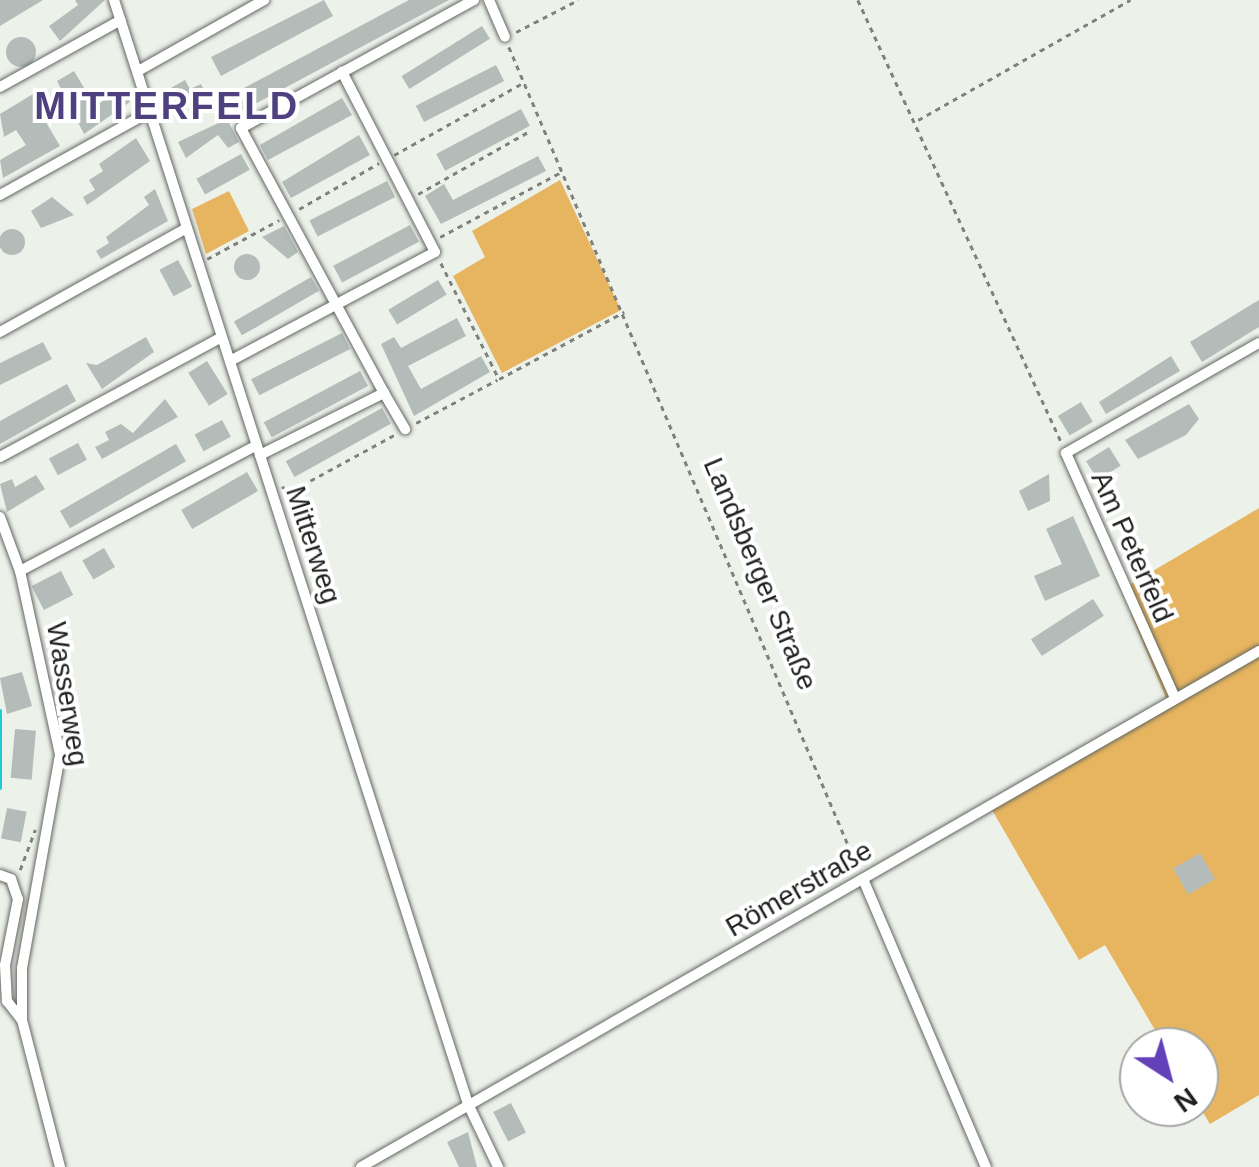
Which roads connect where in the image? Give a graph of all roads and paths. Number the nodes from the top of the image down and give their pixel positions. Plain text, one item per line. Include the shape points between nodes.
1 (114, 0) edge
2 (264, 0) edge
3 (474, 0) edge
4 (489, 0) edge
5 (578, 0) edge
6 (858, 0) edge
7 (1130, 0) edge
8 (121, 20) junction
9 (505, 37) junction
10 (138, 71) junction
11 (342, 72) junction
12 (524, 82) junction
13 (0, 86) edge
14 (149, 112) junction
15 (916, 121) junction
16 (528, 132) dead end
17 (387, 159) junction
18 (562, 172) junction
19 (0, 195) edge
20 (408, 199) junction
21 (290, 214) junction
22 (185, 228) junction
23 (430, 242) junction
24 (197, 264) junction
25 (446, 272) dead end
26 (336, 304) junction
27 (625, 312) junction
28 (0, 332) edge
29 (222, 337) junction
30 (1259, 343) edge
31 (230, 361) junction
32 (499, 379) junction
33 (384, 393) junction
34 (405, 429) junction
35 (258, 450) junction
36 (1066, 453) junction
37 (0, 457) edge
38 (274, 498) junction
39 (0, 517) edge
40 (20, 572) junction
41 (1259, 651) edge
42 (1175, 698) junction
43 (0, 875) edge
44 (863, 879) junction
45 (22, 1020) junction
46 (468, 1104) junction
47 (383, 1162) edge
48 (60, 1167) edge
49 (360, 1167) edge
50 (498, 1167) edge
51 (986, 1167) edge

1 - 8 street, Mitterweg
2 - 10 street
3 - 11 street
4 - 9 street
5 - 9 path
6 - 15 path
7 - 15 path
8 - 10 street, Mitterweg
8 - 13 street
9 - 12 path, Landsberger Straße
10 - 14 street, Mitterweg
11 - 17 street
11 - 21 street via 241,128
12 - 17 path
12 - 18 path, Landsberger Straße
14 - 19 street
14 - 22 street, Mitterweg
15 - 36 path
16 - 20 path
17 - 20 street
17 - 21 path
18 - 23 path
18 - 27 path, Landsberger Straße
20 - 23 street
21 - 24 path
21 - 26 street
22 - 24 street, Mitterweg
22 - 28 street
23 - 26 street via 435,252
24 - 29 street, Mitterweg
25 - 32 path
26 - 31 street
26 - 33 street
27 - 32 path
27 - 44 path, Landsberger Straße
29 - 31 street, Mitterweg
29 - 37 street
30 - 36 street, Am Peterfeld
31 - 35 street, Mitterweg
32 - 34 path
33 - 34 street
33 - 35 street
34 - 38 path
35 - 38 street, Mitterweg
35 - 40 street
36 - 42 street, Am Peterfeld
38 - 46 street, Mitterweg
39 - 40 street, Wasserweg
40 - 45 street, Wasserweg via 60,755 22,968
41 - 42 street, Römerstraße
42 - 44 street, Römerstraße
43 - 45 street via 11,879 18,899 5,964 7,1001
44 - 46 street, Römerstraße
44 - 51 street
45 - 48 street
46 - 47 street, Römerstraße
46 - 50 street, Mitterweg
47 - 49 street, Römerstraße

